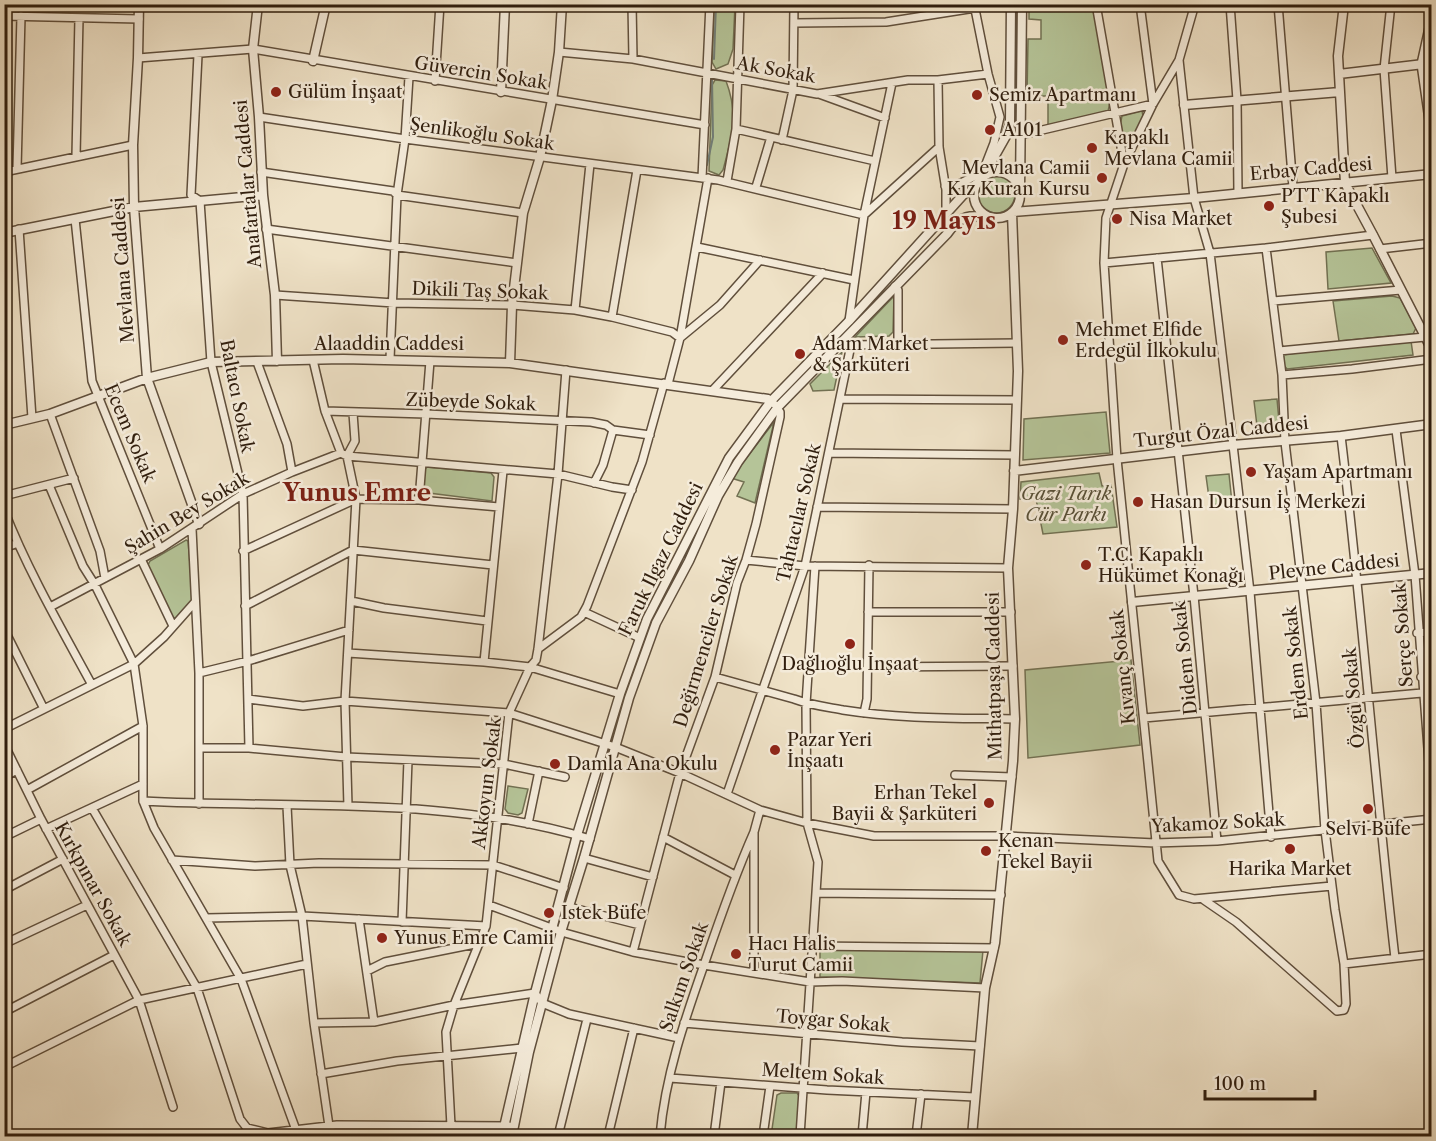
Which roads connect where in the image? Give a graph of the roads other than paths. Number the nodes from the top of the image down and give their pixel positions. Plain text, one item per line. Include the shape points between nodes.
1 (139, 4) edge
2 (258, 4) edge
3 (327, 4) edge
4 (440, 4) edge
5 (505, 4) edge
6 (562, 4) edge
7 (632, 4) edge
8 (710, 4) edge
9 (740, 4) edge
10 (794, 4) edge
11 (1011, 4) edge
12 (1022, 4) edge
13 (1096, 4) edge
14 (1140, 4) edge
15 (1194, 4) edge
16 (1230, 4) edge
17 (1278, 4) edge
18 (1344, 4) edge
19 (1391, 4) edge
20 (975, 6) edge
21 (1431, 14) edge
22 (21, 15) junction
23 (4, 16) edge
24 (79, 18) junction
25 (139, 19) junction
26 (795, 23) junction
27 (253, 50) junction
28 (559, 52) junction
29 (198, 55) junction
30 (138, 58) junction
31 (633, 59) junction
32 (1179, 60) junction
33 (313, 61) junction
34 (1431, 63) edge
35 (1421, 64) junction
36 (1384, 69) junction
37 (708, 72) junction
38 (988, 74) junction
39 (1339, 74) junction
40 (409, 77) junction
41 (738, 79) junction
42 (938, 80) junction
43 (435, 81) junction
44 (892, 82) junction
45 (793, 90) junction
46 (501, 92) junction
47 (1340, 92) junction
48 (817, 94) junction
49 (1286, 97) junction
50 (552, 100) junction
51 (1237, 100) junction
52 (1153, 104) junction
53 (1184, 105) junction
54 (1116, 113) junction
55 (259, 117) junction
56 (885, 118) junction
57 (705, 126) junction
58 (736, 129) junction
59 (1021, 135) junction
60 (771, 137) junction
61 (405, 139) junction
62 (782, 140) junction
63 (1431, 141) edge
64 (133, 145) junction
65 (939, 147) junction
66 (76, 156) junction
67 (540, 157) junction
68 (875, 161) junction
69 (590, 164) junction
70 (1124, 164) junction
71 (17, 169) junction
72 (637, 170) junction
73 (4, 172) edge
74 (261, 172) junction
75 (1431, 174) edge
76 (705, 178) junction
77 (980, 178) junction
78 (1392, 178) junction
79 (727, 182) junction
80 (1345, 183) junction
81 (945, 186) junction
82 (1293, 187) junction
83 (756, 188) junction
84 (1020, 190) junction
85 (1238, 193) junction
86 (262, 195) junction
87 (397, 195) junction
88 (1194, 198) junction
89 (200, 201) junction
90 (1112, 204) junction
91 (134, 207) junction
92 (1013, 212) junction
93 (523, 213) junction
94 (946, 213) junction
95 (864, 215) junction
96 (992, 218) junction
97 (75, 219) junction
98 (20, 229) junction
99 (266, 229) junction
100 (4, 233) edge
101 (1373, 235) junction
102 (1431, 243) edge
103 (393, 246) junction
104 (697, 248) junction
105 (1266, 248) junction
106 (1380, 249) junction
107 (1210, 253) junction
108 (1156, 258) junction
109 (760, 260) junction
110 (517, 263) junction
111 (1104, 263) junction
112 (823, 273) junction
113 (854, 280) junction
114 (895, 286) junction
115 (1401, 290) junction
116 (275, 295) junction
117 (1273, 301) junction
118 (394, 303) junction
119 (512, 305) junction
120 (575, 310) junction
121 (612, 317) junction
122 (849, 321) junction
123 (1425, 337) junction
124 (680, 338) junction
125 (848, 343) junction
126 (1017, 343) junction
127 (898, 344) junction
128 (1431, 350) edge
129 (1279, 351) junction
130 (390, 359) junction
131 (1431, 359) edge
132 (313, 360) junction
133 (430, 360) junction
134 (277, 361) junction
135 (257, 362) junction
136 (211, 363) junction
137 (510, 363) junction
138 (566, 370) junction
139 (1282, 375) junction
140 (147, 378) junction
141 (666, 384) junction
142 (712, 391) junction
143 (99, 396) junction
144 (840, 399) junction
145 (1017, 400) junction
146 (774, 404) junction
147 (325, 411) junction
148 (353, 413) junction
149 (50, 414) junction
150 (426, 414) junction
151 (32, 418) junction
152 (561, 421) junction
153 (1431, 424) edge
154 (4, 425) edge
155 (614, 430) junction
156 (1396, 430) junction
157 (650, 435) junction
158 (1341, 436) junction
159 (1285, 441) junction
160 (1233, 445) junction
161 (1178, 451) junction
162 (830, 453) junction
163 (344, 454) junction
164 (1015, 455) junction
165 (1118, 459) junction
166 (422, 462) junction
167 (503, 471) junction
168 (1014, 471) junction
169 (292, 472) junction
170 (558, 474) junction
171 (74, 478) junction
172 (594, 483) junction
173 (49, 485) junction
174 (632, 490) junction
175 (243, 494) junction
176 (4, 496) edge
177 (356, 499) junction
178 (419, 500) junction
179 (499, 507) junction
180 (817, 507) junction
181 (1013, 509) junction
182 (4, 510) edge
183 (195, 526) junction
184 (18, 543) junction
185 (4, 548) edge
186 (160, 549) junction
187 (353, 550) junction
188 (243, 551) junction
189 (141, 559) junction
190 (746, 560) junction
191 (493, 565) junction
192 (869, 565) junction
193 (806, 566) junction
194 (815, 566) junction
195 (1008, 568) junction
196 (1431, 573) edge
197 (1414, 575) junction
198 (105, 578) junction
199 (1357, 581) junction
200 (95, 585) junction
201 (1303, 586) junction
202 (1250, 592) junction
203 (1194, 596) junction
204 (351, 601) junction
205 (195, 602) junction
206 (1132, 602) junction
207 (246, 606) junction
208 (50, 608) junction
209 (584, 612) junction
210 (868, 612) junction
211 (1011, 612) junction
212 (487, 621) junction
213 (173, 626) junction
214 (4, 629) edge
215 (349, 630) junction
216 (1431, 632) edge
217 (1417, 633) junction
218 (639, 638) junction
219 (538, 649) junction
220 (348, 653) junction
221 (248, 661) junction
222 (484, 662) junction
223 (134, 664) junction
224 (1013, 666) junction
225 (530, 667) junction
226 (868, 667) junction
227 (199, 673) junction
228 (1431, 676) edge
229 (715, 677) junction
230 (1421, 677) junction
231 (92, 685) junction
232 (762, 690) junction
233 (1422, 693) junction
234 (620, 694) junction
235 (1369, 698) junction
236 (248, 699) junction
237 (345, 701) junction
238 (1316, 703) junction
239 (806, 704) junction
240 (44, 709) junction
241 (1260, 709) junction
242 (509, 713) junction
243 (864, 713) junction
244 (1206, 713) junction
245 (1144, 718) junction
246 (1015, 719) junction
247 (143, 726) junction
248 (4, 729) edge
249 (604, 743) junction
250 (4, 744) edge
251 (615, 747) junction
252 (199, 748) junction
253 (249, 748) junction
254 (346, 757) junction
255 (408, 760) junction
256 (504, 764) junction
257 (17, 770) junction
258 (539, 771) junction
259 (680, 773) junction
260 (955, 775) dead end
261 (4, 777) edge
262 (565, 777) dead end
263 (1012, 777) junction
264 (143, 784) junction
265 (27, 790) junction
266 (727, 794) junction
267 (143, 801) junction
268 (1431, 802) edge
269 (200, 804) junction
270 (287, 806) junction
271 (348, 806) junction
272 (92, 808) junction
273 (407, 810) junction
274 (760, 810) junction
275 (498, 817) junction
276 (41, 819) junction
277 (1431, 819) edge
278 (528, 824) junction
279 (807, 824) junction
280 (1379, 825) junction
281 (46, 829) junction
282 (1325, 830) junction
283 (754, 832) junction
284 (577, 835) junction
285 (1006, 836) junction
286 (4, 837) edge
287 (663, 837) junction
288 (1271, 837) junction
289 (590, 839) junction
290 (1217, 842) junction
291 (1155, 843) junction
292 (584, 858) junction
293 (63, 860) junction
294 (172, 860) junction
295 (290, 864) junction
296 (404, 864) junction
297 (493, 865) junction
298 (735, 875) junction
299 (653, 877) junction
300 (1332, 886) junction
301 (564, 888) junction
302 (4, 890) edge
303 (816, 892) junction
304 (1001, 895) junction
305 (1204, 899) junction
306 (87, 905) junction
307 (489, 905) junction
308 (569, 907) junction
309 (302, 916) junction
310 (206, 918) junction
311 (359, 919) junction
312 (402, 922) junction
313 (640, 925) junction
314 (486, 926) junction
315 (557, 930) junction
316 (480, 943) junction
317 (4, 944) edge
318 (812, 946) junction
319 (994, 948) junction
320 (633, 952) junction
321 (114, 954) junction
322 (1431, 954) edge
323 (1395, 958) junction
324 (307, 964) junction
325 (1344, 964) junction
326 (704, 965) junction
327 (367, 971) junction
328 (754, 973) junction
329 (241, 979) junction
330 (810, 982) junction
331 (197, 988) junction
332 (985, 988) junction
333 (535, 993) junction
334 (139, 1000) junction
335 (542, 1003) junction
336 (454, 1005) junction
337 (4, 1012) edge
338 (587, 1019) junction
339 (374, 1022) junction
340 (314, 1023) junction
341 (684, 1023) junction
342 (634, 1028) junction
343 (807, 1034) junction
344 (679, 1038) junction
345 (980, 1046) junction
346 (522, 1048) junction
347 (447, 1056) junction
348 (4, 1057) edge
349 (7, 1066) edge
350 (321, 1074) junction
351 (670, 1078) junction
352 (721, 1082) junction
353 (770, 1086) junction
354 (803, 1088) junction
355 (866, 1092) junction
356 (921, 1094) junction
357 (975, 1096) junction
358 (172, 1107) dead end
359 (329, 1126) junction
360 (434, 1126) junction
361 (451, 1126) junction
362 (504, 1126) junction
363 (514, 1126) junction
364 (296, 1130) junction
365 (430, 1137) edge
366 (501, 1137) edge
367 (512, 1137) edge
368 (558, 1137) edge
369 (608, 1137) edge
370 (660, 1137) edge
371 (714, 1137) edge
372 (763, 1137) edge
373 (800, 1137) edge
374 (862, 1137) edge
375 (916, 1137) edge
376 (972, 1137) edge

1 - 25 street, Mevlana Caddesi
2 - 27 street, Anafartalar Caddesi
3 - 33 street
4 - 43 street
5 - 46 street
6 - 28 street
7 - 31 street
8 - 37 street
9 - 41 street
10 - 26 street
11 - 77 street via 1010,124
12 - 59 street
13 - 54 street
14 - 52 street
15 - 32 street
16 - 51 street
17 - 49 street
18 - 39 street
19 - 36 street
20 - 26 street via 886,22
20 - 38 street
21 - 35 street
22 - 23 street
22 - 24 street
22 - 71 street
24 - 25 street
24 - 66 street
25 - 30 street, Mevlana Caddesi
26 - 45 street
27 - 29 street, Güvercin Sokak
27 - 33 street, Güvercin Sokak
27 - 55 street, Anafartalar Caddesi
28 - 31 street, Ak Sokak
28 - 50 street
29 - 30 street, Güvercin Sokak
29 - 89 street, Baltacı Sokak via 191,195
30 - 64 street, Mevlana Caddesi
31 - 37 street, Ak Sokak
32 - 52 street, Kıvanç Sokak
32 - 53 street
33 - 40 street, Güvercin Sokak
34 - 35 street
35 - 36 street
35 - 63 street
36 - 39 street
36 - 78 street
37 - 41 street, Ak Sokak
37 - 57 street
38 - 42 street, Ak Sokak
38 - 77 street via 1000,117
39 - 47 street
40 - 43 street, Güvercin Sokak
40 - 61 street
41 - 45 street, Ak Sokak
41 - 58 street
42 - 44 street, Ak Sokak
42 - 65 street
43 - 46 street, Güvercin Sokak
44 - 48 street, Ak Sokak
44 - 56 street
45 - 48 street, Ak Sokak
45 - 62 street
46 - 50 street, Güvercin Sokak
47 - 49 street
47 - 80 street
48 - 56 street
49 - 51 street
49 - 82 street
50 - 57 street, Güvercin Sokak
50 - 67 street
51 - 53 street
51 - 85 street
52 - 54 street
52 - 70 street, Kıvanç Sokak
53 - 88 street
54 - 59 street
54 - 70 street
55 - 61 street, Şenlikoğlu Sokak
55 - 74 street, Anafartalar Caddesi
56 - 68 street
57 - 76 street
58 - 60 street
58 - 79 street
59 - 84 street
60 - 62 street
60 - 83 street
61 - 67 street, Şenlikoğlu Sokak
61 - 87 street
62 - 68 street
64 - 66 street
64 - 91 street, Mevlana Caddesi
65 - 81 street
65 - 95 street
66 - 71 street
67 - 69 street, Şenlikoğlu Sokak
67 - 93 street
68 - 95 street
69 - 72 street, Şenlikoğlu Sokak
69 - 120 street
70 - 90 street, Kıvanç Sokak
71 - 73 street
72 - 76 street, Şenlikoğlu Sokak
72 - 121 street
74 - 86 street, Anafartalar Caddesi
74 - 87 street via 393,191
75 - 78 street, Erbay Caddesi
76 - 79 street, Şenlikoğlu Sokak
76 - 104 street
77 - 81 street
77 - 84 street via 999,171 1006,173
77 - 94 street, Faruk Ilgaz Caddesi
77 - 96 street via 974,191 976,205
78 - 80 street, Erbay Caddesi
79 - 83 street, Şenlikoğlu Sokak
80 - 82 street, Erbay Caddesi
80 - 101 street
81 - 94 street
82 - 85 street, Erbay Caddesi
83 - 95 street, Şenlikoğlu Sokak
84 - 92 street
85 - 88 street, Erbay Caddesi
86 - 89 street
86 - 99 street, Anafartalar Caddesi
87 - 93 street
87 - 103 street
88 - 90 street, Erbay Caddesi
88 - 107 street
89 - 91 street
89 - 136 street, Baltacı Sokak
90 - 92 street, Erbay Caddesi
90 - 111 street, Kıvanç Sokak via 1106,218
91 - 97 street
91 - 140 street, Mevlana Caddesi
92 - 96 street
92 - 126 street, Mithatpaşa Caddesi
93 - 110 street
94 - 122 street, Faruk Ilgaz Caddesi
95 - 113 street
96 - 114 street, Faruk Ilgaz Caddesi via 969,215 956,222
97 - 98 street
97 - 143 street, Ecem Sokak via 92,381
98 - 100 street
98 - 151 street
99 - 103 street
99 - 116 street, Anafartalar Caddesi
101 - 105 street
101 - 106 street
102 - 106 street
103 - 110 street
103 - 118 street
104 - 109 street
104 - 124 street
105 - 107 street
105 - 117 street, Erdem Sokak
106 - 115 street
107 - 108 street
107 - 160 street
108 - 111 street
108 - 161 street, Didem Sokak
109 - 112 street
109 - 124 street via 720,305
110 - 119 street
111 - 165 street, Kıvanç Sokak
112 - 113 street
112 - 142 street
113 - 122 street
114 - 125 street, Faruk Ilgaz Caddesi
114 - 127 street
115 - 117 street
115 - 123 street
116 - 118 street, Dikili Taş Sokak
116 - 134 street, Anafartalar Caddesi
117 - 129 street, Erdem Sokak
118 - 119 street, Dikili Taş Sokak
118 - 130 street
119 - 120 street, Dikili Taş Sokak
119 - 137 street
120 - 121 street, Dikili Taş Sokak
121 - 124 street, Dikili Taş Sokak via 672,332
122 - 146 street, Faruk Ilgaz Caddesi
123 - 128 street
123 - 129 street
124 - 141 street
125 - 127 street
125 - 144 street, Tahtacılar Sokak
125 - 146 street, Faruk Ilgaz Caddesi
126 - 127 street
126 - 145 street, Mithatpaşa Caddesi
129 - 139 street, Erdem Sokak
130 - 132 street, Alaaddin Caddesi
130 - 133 street, Alaaddin Caddesi
131 - 139 street
132 - 134 street, Alaaddin Caddesi
132 - 147 street
133 - 137 street, Alaaddin Caddesi
133 - 150 street
134 - 135 street, Alaaddin Caddesi
135 - 136 street, Alaaddin Caddesi
135 - 169 street via 287,444
136 - 140 street, Alaaddin Caddesi
136 - 175 street, Baltacı Sokak
137 - 138 street, Alaaddin Caddesi
138 - 141 street, Alaaddin Caddesi
138 - 152 street, Akkoyun Sokak
139 - 159 street, Erdem Sokak
140 - 143 street, Alaaddin Caddesi
140 - 183 street, Mevlana Caddesi
141 - 142 street, Alaaddin Caddesi
141 - 157 street
142 - 146 street, Alaaddin Caddesi via 768,399
143 - 149 street, Alaaddin Caddesi
143 - 186 street, Ecem Sokak
144 - 145 street
144 - 162 street, Tahtacılar Sokak
145 - 164 street, Mithatpaşa Caddesi
146 - 190 street, Değirmenciler Sokak via 780,417
146 - 218 street, Faruk Ilgaz Caddesi via 729,458
146 - 251 street, Faruk Ilgaz Caddesi via 718,496 656,623
147 - 148 street, Zübeyde Sokak
147 - 163 street
148 - 150 street, Zübeyde Sokak
148 - 163 street via 355,441
149 - 151 street, Alaaddin Caddesi
149 - 171 street
150 - 152 street, Zübeyde Sokak
150 - 166 street
151 - 154 street, Alaaddin Caddesi
152 - 155 street, Zübeyde Sokak via 591,422
152 - 170 street, Akkoyun Sokak
153 - 156 street, Turgut Özal Caddesi
155 - 157 street, Zübeyde Sokak
155 - 172 street
156 - 158 street, Turgut Özal Caddesi
156 - 197 street, Serçe Sokak
157 - 174 street
158 - 159 street, Turgut Özal Caddesi
158 - 199 street, Özgü Sokak
159 - 160 street, Turgut Özal Caddesi
159 - 201 street, Erdem Sokak
160 - 161 street, Turgut Özal Caddesi
160 - 202 street
161 - 165 street, Turgut Özal Caddesi
161 - 203 street, Didem Sokak
162 - 164 street
162 - 180 street, Tahtacılar Sokak
163 - 166 street, Şahin Bey Sokak
163 - 169 street, Şahin Bey Sokak
163 - 177 street
164 - 168 street, Mithatpaşa Caddesi
165 - 168 street, Turgut Özal Caddesi
165 - 206 street, Kıvanç Sokak
166 - 167 street, Şahin Bey Sokak
166 - 178 street
167 - 170 street, Şahin Bey Sokak
167 - 179 street
168 - 181 street, Mithatpaşa Caddesi
169 - 175 street, Şahin Bey Sokak
170 - 172 street, Şahin Bey Sokak
170 - 219 street, Akkoyun Sokak
171 - 173 street
171 - 198 street via 100,551
172 - 174 street, Şahin Bey Sokak
173 - 176 street
173 - 200 street
174 - 209 street
175 - 183 street, Şahin Bey Sokak
175 - 188 street, Baltacı Sokak
177 - 178 street
177 - 187 street
177 - 188 street
178 - 179 street
179 - 191 street
180 - 181 street
180 - 193 street, Tahtacılar Sokak
181 - 195 street, Mithatpaşa Caddesi
182 - 184 street
183 - 186 street, Şahin Bey Sokak
183 - 205 street
184 - 185 street
184 - 208 street
186 - 189 street, Şahin Bey Sokak
187 - 191 street
187 - 204 street
187 - 207 street
188 - 207 street, Baltacı Sokak
189 - 198 street, Şahin Bey Sokak
189 - 213 street
190 - 193 street
190 - 229 street, Değirmenciler Sokak
191 - 212 street
192 - 194 street
192 - 195 street
192 - 210 street
193 - 194 street
193 - 232 street, Tahtacılar Sokak
194 - 239 street
195 - 211 street, Mithatpaşa Caddesi
196 - 197 street, Plevne Caddesi
197 - 199 street, Plevne Caddesi
197 - 217 street, Serçe Sokak
198 - 200 street, Şahin Bey Sokak
199 - 201 street, Plevne Caddesi
199 - 235 street, Özgü Sokak
200 - 208 street, Şahin Bey Sokak
200 - 223 street
201 - 202 street, Plevne Caddesi
201 - 238 street, Erdem Sokak
202 - 203 street, Plevne Caddesi
202 - 241 street
203 - 206 street, Plevne Caddesi
203 - 244 street, Didem Sokak
204 - 212 street
204 - 215 street
205 - 213 street
205 - 227 street
206 - 245 street, Kıvanç Sokak
207 - 221 street, Baltacı Sokak
208 - 231 street
209 - 218 street
209 - 219 street via 568,629
210 - 211 street
210 - 226 street
211 - 224 street, Mithatpaşa Caddesi
212 - 222 street
213 - 223 street
214 - 240 street
215 - 220 street
215 - 221 street
216 - 217 street
217 - 230 street, Serçe Sokak
218 - 234 street, Faruk Ilgaz Caddesi
219 - 225 street, Akkoyun Sokak
220 - 222 street
220 - 237 street
221 - 227 street
221 - 236 street, Baltacı Sokak
222 - 225 street
223 - 231 street
223 - 247 street
224 - 226 street
224 - 246 street, Mithatpaşa Caddesi
225 - 234 street
225 - 242 street, Akkoyun Sokak
226 - 243 street
227 - 252 street
228 - 230 street
229 - 232 street
229 - 259 street, Değirmenciler Sokak
230 - 233 street, Serçe Sokak
231 - 240 street
232 - 239 street
232 - 266 street, Tahtacılar Sokak
233 - 235 street
233 - 268 street, Serçe Sokak
234 - 249 street, Faruk Ilgaz Caddesi
235 - 238 street
235 - 280 street, Özgü Sokak
236 - 237 street, Yakamoz Sokak via 303,705
236 - 253 street, Baltacı Sokak
237 - 242 street, Yakamoz Sokak
237 - 254 street
238 - 241 street
238 - 282 street, Erdem Sokak
239 - 243 street
239 - 279 street
240 - 248 street
241 - 244 street
241 - 288 street
242 - 249 street, Yakamoz Sokak
242 - 256 street, Akkoyun Sokak
243 - 246 street
244 - 245 street
244 - 290 street, Didem Sokak
245 - 291 street, Kıvanç Sokak
246 - 263 street, Mithatpaşa Caddesi
247 - 264 street
247 - 265 street
249 - 251 street, Yakamoz Sokak
249 - 284 street, Faruk Ilgaz Caddesi
250 - 257 street, Kırkpınar Sokak
251 - 259 street, Yakamoz Sokak
251 - 289 street, Faruk Ilgaz Caddesi
252 - 253 street
252 - 269 street
253 - 254 street
254 - 255 street
254 - 271 street
255 - 256 street
255 - 273 street
256 - 258 street
256 - 275 street, Akkoyun Sokak
257 - 261 street
257 - 265 street, Kırkpınar Sokak
258 - 262 street
258 - 278 street
259 - 266 street, Yakamoz Sokak
259 - 287 street, Değirmenciler Sokak
260 - 263 street
263 - 285 street, Mithatpaşa Caddesi
264 - 267 street
264 - 272 street
265 - 276 street, Kırkpınar Sokak
266 - 274 street, Yakamoz Sokak
267 - 269 street
267 - 294 street
269 - 270 street
270 - 271 street
270 - 295 street
271 - 273 street
272 - 281 street
272 - 331 street
273 - 275 street
273 - 296 street
274 - 279 street, Yakamoz Sokak
274 - 283 street
275 - 278 street
275 - 297 street, Akkoyun Sokak
276 - 281 street, Kırkpınar Sokak
276 - 286 street
277 - 280 street, Yakamoz Sokak
278 - 284 street
279 - 285 street, Yakamoz Sokak via 874,836
279 - 303 street via 818,862
280 - 282 street, Yakamoz Sokak
280 - 323 street, Özgü Sokak
281 - 293 street, Kırkpınar Sokak
282 - 288 street, Yakamoz Sokak
282 - 300 street, Erdem Sokak
283 - 298 street, Salkım Sokak
283 - 328 street
284 - 289 street
284 - 301 street, Faruk Ilgaz Caddesi
285 - 291 street, Yakamoz Sokak
285 - 304 street, Mithatpaşa Caddesi
287 - 298 street
287 - 299 street, Değirmenciler Sokak
288 - 290 street, Yakamoz Sokak
289 - 292 street, Faruk Ilgaz Caddesi
290 - 291 street, Yakamoz Sokak
291 - 305 street, Kıvanç Sokak via 1158,861 1179,895
292 - 299 street
292 - 308 street, Faruk Ilgaz Caddesi
293 - 302 street
293 - 306 street, Kırkpınar Sokak
294 - 295 street via 255,866
294 - 310 street
295 - 296 street
295 - 309 street
296 - 297 street
296 - 312 street
297 - 301 street
297 - 307 street, Akkoyun Sokak
298 - 326 street, Salkım Sokak
299 - 313 street, Değirmenciler Sokak
300 - 305 street, Kıvanç Sokak
300 - 325 street, Erdem Sokak
301 - 315 street, Faruk Ilgaz Caddesi
303 - 304 street
303 - 318 street
304 - 319 street, Mithatpaşa Caddesi
305 - 325 street, Erdem Sokak via 1236,922 1336,1011 1344,1011 1346,1004
306 - 317 street
306 - 321 street, Kırkpınar Sokak
307 - 314 street, Akkoyun Sokak
307 - 315 street
308 - 313 street
308 - 315 street, Faruk Ilgaz Caddesi
309 - 310 street
309 - 311 street
309 - 324 street
310 - 329 street
311 - 312 street
311 - 327 street
312 - 314 street
313 - 320 street, Değirmenciler Sokak
314 - 316 street, Akkoyun Sokak
315 - 320 street
315 - 333 street, Faruk Ilgaz Caddesi
315 - 335 street, Faruk Ilgaz Caddesi
316 - 327 street via 385,962
316 - 336 street, Akkoyun Sokak
318 - 319 street
318 - 330 street
319 - 332 street, Mithatpaşa Caddesi
320 - 326 street
321 - 334 street, Kırkpınar Sokak
321 - 337 street
322 - 323 street
323 - 325 street
324 - 329 street
324 - 340 street
326 - 328 street
326 - 341 street, Salkım Sokak
327 - 339 street
328 - 330 street
329 - 331 street
329 - 364 street
330 - 332 street
330 - 343 street
331 - 334 street
331 - 364 street via 240,1119 247,1128 268,1133
332 - 345 street, Mithatpaşa Caddesi
333 - 335 street
333 - 336 street
333 - 346 street, Faruk Ilgaz Caddesi
334 - 349 street
334 - 358 street, Kırkpınar Sokak
335 - 338 street
335 - 363 street, Faruk Ilgaz Caddesi
336 - 339 street
336 - 347 street, Akkoyun Sokak via 446,1032
338 - 342 street
338 - 368 street
339 - 340 street
340 - 350 street
341 - 343 street, Toygar Sokak
341 - 344 street, Salkım Sokak
342 - 344 street
342 - 369 street
343 - 345 street, Toygar Sokak
343 - 354 street
344 - 351 street, Salkım Sokak
345 - 357 street, Mithatpaşa Caddesi
346 - 347 street
346 - 362 street, Faruk Ilgaz Caddesi
347 - 350 street
347 - 361 street, Akkoyun Sokak
348 - 349 street
350 - 359 street
351 - 352 street, Meltem Sokak
351 - 370 street, Salkım Sokak
352 - 353 street, Meltem Sokak
352 - 371 street
353 - 354 street, Meltem Sokak
353 - 372 street
354 - 355 street, Meltem Sokak
354 - 373 street
355 - 356 street, Meltem Sokak
355 - 374 street
356 - 357 street, Meltem Sokak
356 - 375 street
357 - 376 street, Mithatpaşa Caddesi
359 - 360 street
359 - 364 street
360 - 361 street
360 - 365 street
361 - 362 street
362 - 363 street
362 - 366 street, Faruk Ilgaz Caddesi
363 - 367 street, Faruk Ilgaz Caddesi

